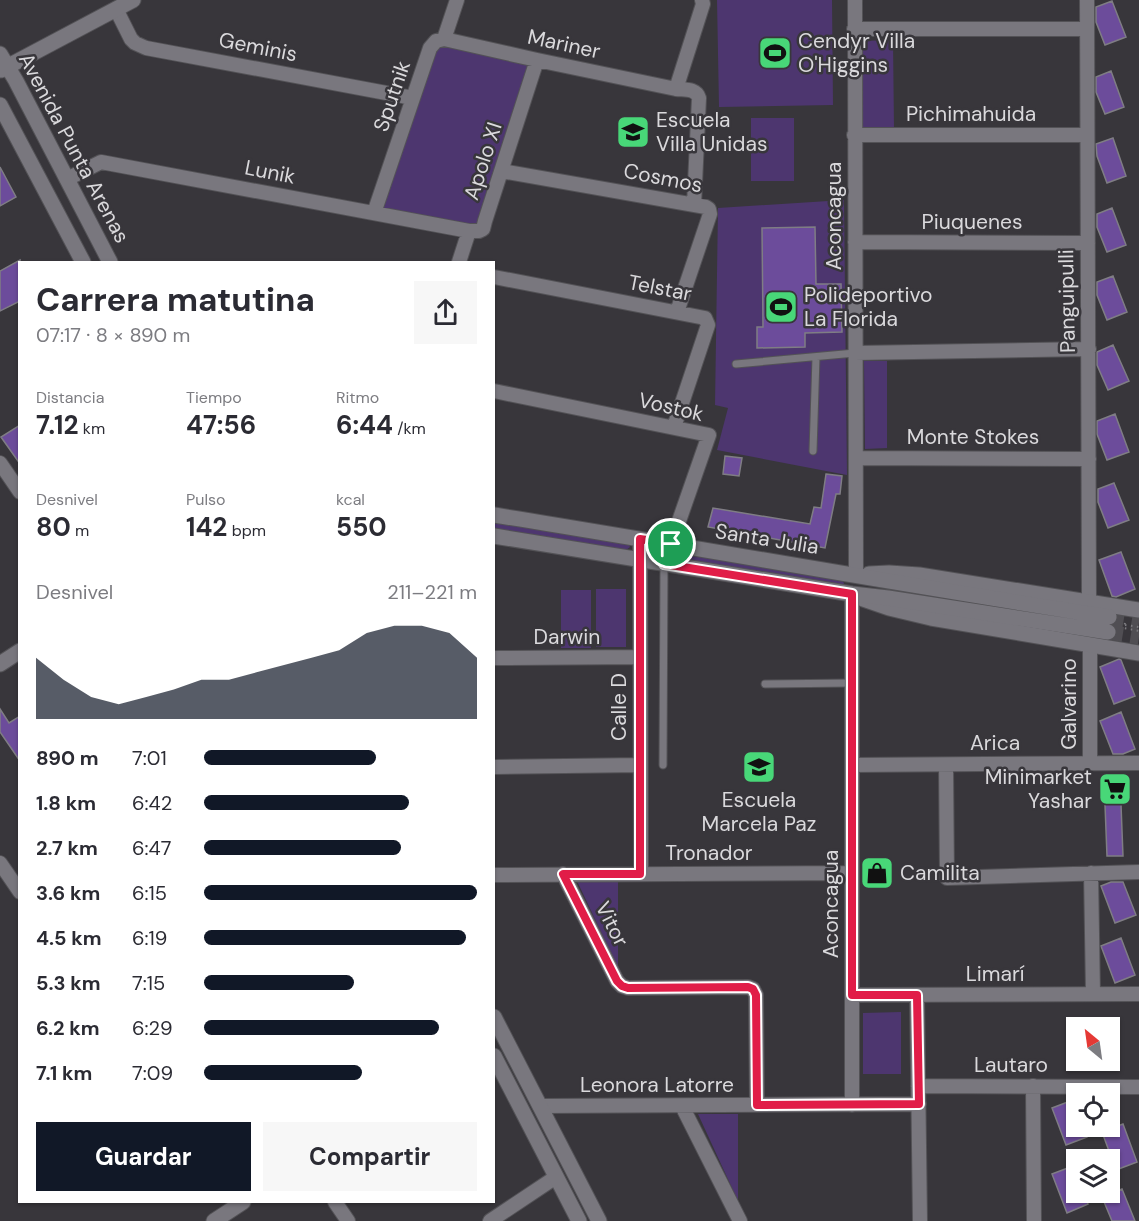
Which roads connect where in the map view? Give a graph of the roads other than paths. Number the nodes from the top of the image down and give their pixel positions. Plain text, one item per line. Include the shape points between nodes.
1 (133, 0) edge
2 (457, 0) edge
3 (702, 0) edge
4 (855, 0) edge
5 (1087, 0) edge
6 (116, 9) junction
7 (854, 29) junction
8 (1087, 29) junction
9 (444, 39) junction
10 (537, 60) junction
11 (2, 63) edge
12 (675, 89) junction
13 (413, 98) junction
14 (0, 105) edge
15 (854, 135) junction
16 (1087, 135) junction
17 (501, 171) junction
18 (67, 179) junction
19 (694, 205) junction
20 (374, 213) junction
21 (469, 231) junction
22 (855, 242) junction
23 (1088, 243) junction
24 (82, 261) edge
25 (109, 261) edge
26 (459, 261) edge
27 (495, 277) edge
28 (676, 312) junction
29 (1089, 349) junction
30 (855, 353) junction
31 (816, 357) junction
32 (736, 364) dead end
33 (495, 391) edge
34 (674, 428) junction
35 (813, 451) dead end
36 (856, 458) junction
37 (1089, 459) junction
38 (0, 463) edge
39 (18, 489) edge
40 (495, 515) edge
41 (495, 536) edge
42 (640, 539) junction
43 (671, 544) junction
44 (640, 560) junction
45 (664, 564) junction
46 (856, 576) junction
47 (852, 594) junction
48 (1089, 602) junction
49 (1139, 610) edge
50 (1090, 645) junction
51 (18, 652) edge
52 (1139, 653) edge
53 (640, 657) junction
54 (495, 658) edge
55 (0, 664) edge
56 (852, 683) junction
57 (765, 684) dead end
58 (1139, 763) edge
59 (1090, 764) junction
60 (640, 765) junction
61 (663, 765) dead end
62 (852, 765) junction
63 (946, 765) junction
64 (495, 766) edge
65 (0, 863) edge
66 (1139, 872) edge
67 (852, 873) junction
68 (1091, 873) junction
69 (563, 874) junction
70 (640, 874) junction
71 (495, 875) edge
72 (18, 889) edge
73 (1093, 994) junction
74 (1139, 994) edge
75 (852, 995) junction
76 (917, 995) junction
77 (496, 1027) edge
78 (495, 1058) edge
79 (918, 1086) junction
80 (1033, 1086) junction
81 (1139, 1087) edge
82 (919, 1104) junction
83 (757, 1105) junction
84 (852, 1105) junction
85 (540, 1106) junction
86 (682, 1106) junction
87 (556, 1177) junction
88 (336, 1203) edge
89 (234, 1204) edge
90 (213, 1221) edge
91 (348, 1221) edge
92 (490, 1221) edge
93 (579, 1221) edge
94 (599, 1221) edge
95 (740, 1221) edge
96 (920, 1221) edge
97 (1034, 1221) edge

1 - 6 main road
2 - 9 street, Sputnik
3 - 12 street
4 - 7 street, Aconcagua
5 - 8 street, Panguipulli
6 - 11 main road
6 - 13 street, Geminis via 131,39 146,48
7 - 8 street
7 - 15 street, Aconcagua
8 - 16 street, Panguipulli
9 - 10 street, Mariner
9 - 13 street, Sputnik via 430,48
10 - 12 street, Mariner
10 - 17 street, Apolo XI
11 - 18 main road, Avenida Punta Arenas
12 - 19 street, Mariner via 695,91 699,98
13 - 20 street, Sputnik
14 - 24 main road
15 - 16 street, Pichimahuida
15 - 22 street, Aconcagua
16 - 23 street, Panguipulli
17 - 19 street, Cosmos
17 - 21 street, Apolo XI via 483,229
18 - 20 street, Lunik via 101,162
18 - 25 main road, Avenida Punta Arenas
19 - 28 street, Cosmos via 706,207 710,214
20 - 21 street, Lunik
21 - 26 street, Apolo XI
22 - 23 street, Piuquenes
22 - 30 street, Aconcagua
23 - 29 street, Panguipulli
27 - 28 street, Telstar
28 - 34 street, Telstar via 703,317 708,323
29 - 30 street
29 - 37 street, Panguipulli
30 - 31 lane
30 - 36 street, Aconcagua
31 - 32 lane
31 - 35 lane
33 - 34 street, Vostok
34 - 43 street, Vostok via 708,435
36 - 37 street, Monte Stokes
36 - 46 street, Aconcagua
37 - 48 street, Panguipulli
38 - 39 street
40 - 42 main road, Santa Julia
41 - 44 main road, Santa Julia
42 - 43 main road, Santa Julia
42 - 44 street, Calle D
43 - 45 street, Vostok
43 - 46 main road, Santa Julia
44 - 45 main road, Santa Julia
44 - 53 street, Calle D
45 - 47 main road, Santa Julia
45 - 61 lane
46 - 47 main road, Santa Julia via 1108,625
46 - 48 main road, Santa Julia via 919,575
47 - 50 main road, Santa Julia via 910,614
47 - 56 street, Aconcagua
48 - 49 main road, Santa Julia
50 - 52 main road, Santa Julia
50 - 59 street, Galvarino
51 - 55 main road
53 - 54 street, Darwin
53 - 60 street, Calle D
56 - 57 lane
56 - 62 street, Aconcagua
58 - 59 street, Arica
59 - 63 street, Arica
60 - 64 street
60 - 70 street, Calle D
62 - 63 street, Arica
62 - 67 street, Aconcagua
63 - 68 street via 947,878
65 - 72 street
66 - 68 street
67 - 70 street, Tronador
67 - 75 street, Aconcagua
68 - 73 street
69 - 70 street, Tronador
69 - 71 street, Tronador
69 - 83 street, Vitor via 622,986 753,989
73 - 74 street, Limarí
73 - 76 street, Limarí
75 - 76 street, Limarí
75 - 84 street, Aconcagua
76 - 79 street
77 - 85 main road
78 - 87 main road
79 - 80 street, Lautaro
79 - 82 street
80 - 81 street, Lautaro
80 - 97 street
82 - 84 street, Leonora Latorre
82 - 96 street
83 - 84 street, Leonora Latorre
83 - 86 street, Leonora Latorre
85 - 86 street, Leonora Latorre
85 - 94 main road
86 - 95 street
87 - 92 street
87 - 93 main road
88 - 91 street
89 - 90 main road

